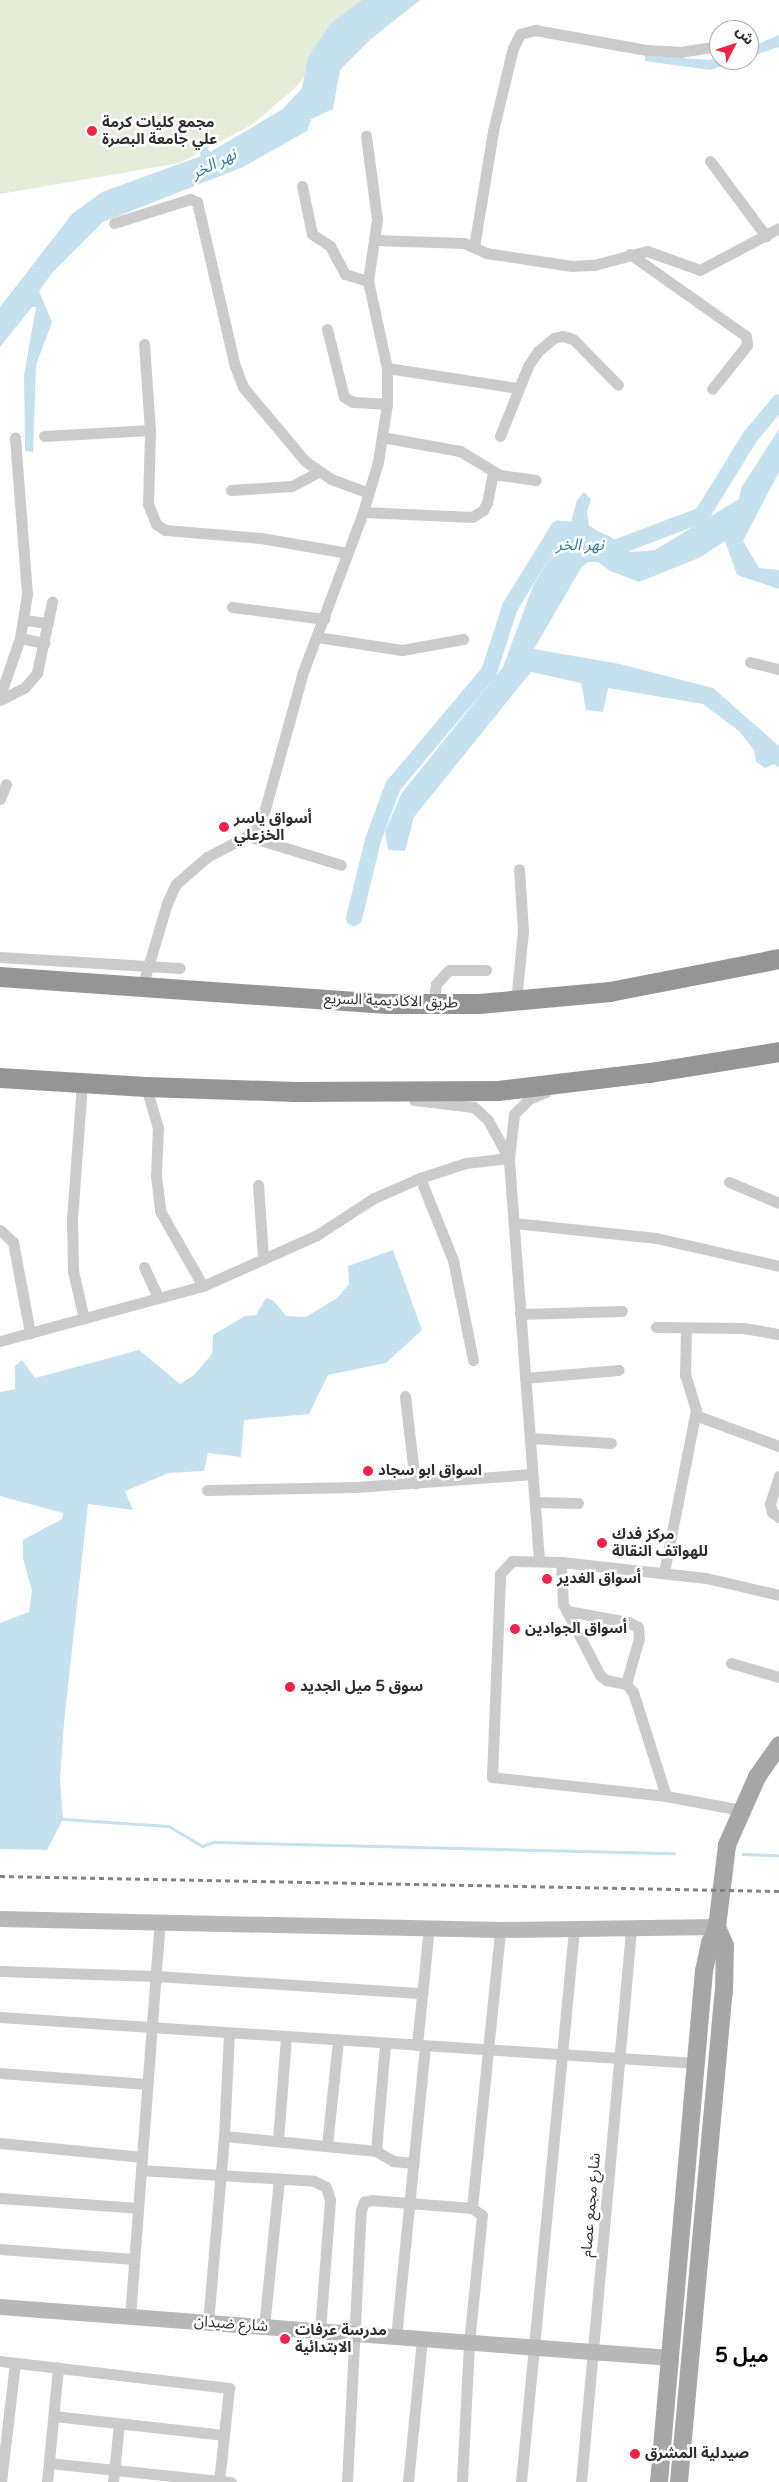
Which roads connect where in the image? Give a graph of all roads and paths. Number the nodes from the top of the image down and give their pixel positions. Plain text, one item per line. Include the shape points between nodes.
1 (709, 48) edge
2 (366, 136) dead end
3 (710, 161) dead end
4 (302, 186) dead end
5 (114, 223) dead end
6 (779, 228) edge
7 (766, 236) junction
8 (375, 240) junction
9 (474, 247) junction
10 (630, 254) junction
11 (368, 281) junction
12 (327, 329) dead end
13 (144, 344) dead end
14 (387, 368) junction
15 (618, 385) dead end
16 (517, 388) junction
17 (712, 389) dead end
18 (387, 404) junction
19 (150, 430) junction
20 (44, 436) dead end
21 (500, 436) dead end
22 (15, 437) dead end
23 (382, 437) junction
24 (318, 472) junction
25 (493, 473) junction
26 (536, 480) dead end
27 (231, 490) dead end
28 (369, 493) junction
29 (363, 512) junction
30 (348, 553) junction
31 (52, 602) dead end
32 (232, 608) dead end
33 (324, 619) junction
34 (24, 620) junction
35 (48, 623) junction
36 (317, 637) junction
37 (20, 638) junction
38 (463, 639) dead end
39 (44, 643) junction
40 (750, 662) dead end
41 (779, 669) edge
42 (0, 696) edge
43 (0, 700) edge
44 (6, 784) dead end
45 (0, 799) edge
46 (247, 836) junction
47 (341, 865) dead end
48 (519, 869) dead end
49 (0, 957) edge
50 (779, 960) edge
51 (180, 968) dead end
52 (486, 970) dead end
53 (145, 975) junction
54 (0, 977) edge
55 (516, 1001) junction
56 (433, 1004) junction
57 (779, 1052) edge
58 (0, 1078) edge
59 (592, 1080) junction
60 (82, 1083) junction
61 (146, 1087) junction
62 (357, 1092) junction
63 (508, 1158) junction
64 (420, 1178) junction
65 (729, 1182) dead end
66 (258, 1185) dead end
67 (779, 1203) edge
68 (514, 1223) junction
69 (0, 1230) edge
70 (263, 1257) junction
71 (779, 1266) edge
72 (144, 1267) dead end
73 (202, 1286) junction
74 (158, 1297) junction
75 (622, 1311) dead end
76 (520, 1314) junction
77 (84, 1320) junction
78 (656, 1327) dead end
79 (686, 1328) junction
80 (30, 1333) junction
81 (779, 1334) edge
82 (0, 1341) edge
83 (473, 1360) dead end
84 (619, 1370) dead end
85 (525, 1378) junction
86 (405, 1396) dead end
87 (695, 1415) junction
88 (530, 1438) junction
89 (611, 1443) dead end
90 (779, 1446) edge
91 (532, 1474) junction
92 (779, 1476) edge
93 (415, 1483) junction
94 (207, 1490) dead end
95 (534, 1502) junction
96 (578, 1503) dead end
97 (779, 1517) edge
98 (539, 1560) junction
99 (561, 1562) junction
100 (664, 1572) junction
101 (779, 1595) edge
102 (567, 1611) junction
103 (731, 1663) dead end
104 (779, 1678) edge
105 (626, 1684) junction
106 (779, 1745) edge
107 (666, 1796) junction
108 (741, 1810) junction
109 (0, 1919) edge
110 (160, 1922) junction
111 (429, 1927) junction
112 (717, 1927) junction
113 (500, 1930) junction
114 (574, 1930) junction
115 (630, 1930) junction
116 (0, 1971) edge
117 (156, 1976) junction
118 (422, 1992) junction
119 (0, 2018) edge
120 (152, 2028) junction
121 (229, 2033) junction
122 (286, 2036) junction
123 (338, 2040) junction
124 (385, 2043) junction
125 (421, 2045) junction
126 (489, 2050) junction
127 (561, 2054) junction
128 (618, 2058) junction
129 (695, 2063) junction
130 (0, 2073) edge
131 (147, 2084) junction
132 (224, 2136) junction
133 (278, 2141) junction
134 (0, 2143) edge
135 (328, 2145) junction
136 (376, 2151) junction
137 (142, 2157) junction
138 (413, 2163) junction
139 (141, 2170) junction
140 (221, 2175) junction
141 (279, 2179) junction
142 (0, 2198) edge
143 (408, 2204) junction
144 (138, 2208) junction
145 (472, 2208) junction
146 (0, 2249) edge
147 (134, 2259) junction
148 (0, 2307) edge
149 (130, 2317) junction
150 (208, 2323) junction
151 (264, 2327) junction
152 (320, 2331) junction
153 (356, 2334) junction
154 (396, 2337) junction
155 (422, 2339) junction
156 (469, 2342) junction
157 (534, 2348) junction
158 (593, 2352) junction
159 (671, 2358) junction
160 (0, 2361) edge
161 (15, 2363) junction
162 (58, 2368) junction
163 (54, 2416) junction
164 (119, 2424) junction
165 (224, 2435) junction
166 (49, 2463) junction
167 (114, 2470) junction
168 (219, 2481) edge
169 (1, 2482) edge
170 (47, 2482) edge
171 (113, 2482) edge
172 (231, 2482) edge
173 (347, 2482) edge
174 (408, 2482) edge
175 (462, 2482) edge
176 (520, 2482) edge
177 (581, 2482) edge
178 (659, 2482) edge
179 (680, 2482) edge

1 - 9 street via 680,52 646,50 535,30 520,34 515,40 494,130
2 - 8 street via 377,206
3 - 7 street
4 - 11 street via 312,234 330,246 345,274
5 - 24 street via 190,199 197,202 235,366 243,387 292,447
6 - 7 street
7 - 10 street via 700,270 647,251
8 - 9 street via 457,243
8 - 11 street
9 - 10 street via 486,253 572,266 594,265
10 - 17 street via 746,336 747,345
11 - 14 street
12 - 18 street via 344,397 353,402
13 - 19 street
14 - 16 street
14 - 18 street
15 - 16 street via 582,346 563,336 554,338 538,352
16 - 21 street
18 - 23 street
19 - 20 street
19 - 30 street via 148,504 156,524 166,530 261,538
22 - 34 street via 27,576
23 - 25 street via 460,451
23 - 28 street
24 - 27 street via 292,486
24 - 28 street
25 - 26 street via 508,478
25 - 29 street via 487,503 472,517
28 - 29 street
29 - 30 street
30 - 33 street
31 - 35 street
32 - 33 street
33 - 36 street
34 - 35 street
34 - 37 street
35 - 39 street
36 - 38 street via 402,650
36 - 46 street via 291,710 265,809
37 - 39 street
37 - 42 street
39 - 43 street via 33,678
40 - 41 street
44 - 45 street
46 - 47 street
46 - 53 street via 207,857 176,884 167,902
48 - 55 street via 522,931
49 - 53 street
50 - 55 highway, طريق الاكاديمية السريع via 610,992
51 - 53 street
52 - 56 street via 448,970 436,984
53 - 54 highway, طريق الاكاديمية السريع
53 - 56 highway, طريق الاكاديمية السريع via 388,1004
55 - 56 highway, طريق الاكاديمية السريع
57 - 59 highway
58 - 60 highway
59 - 62 highway via 498,1091
59 - 63 street via 540,1093 520,1106 512,1122
60 - 61 highway
60 - 77 street via 72,1219 73,1271
61 - 62 highway
61 - 73 street via 158,1128 156,1176 160,1211
62 - 63 street via 474,1107 488,1120
63 - 64 street via 466,1163
63 - 68 street
64 - 70 street via 374,1198 317,1235
64 - 83 street via 453,1260
65 - 67 street
66 - 70 street
68 - 71 street via 656,1238
68 - 76 street
69 - 80 street via 14,1242
70 - 73 street
72 - 74 street
73 - 74 street
74 - 77 street
75 - 76 street
76 - 85 street
77 - 80 street
78 - 79 street
79 - 81 street via 744,1328
79 - 87 street via 685,1375
80 - 82 street
84 - 85 street
85 - 88 street
86 - 93 street
87 - 90 street
87 - 100 street
88 - 89 street
88 - 91 street
91 - 93 street
91 - 95 street
92 - 97 street via 770,1504 772,1512
93 - 94 street
95 - 96 street
95 - 98 street
98 - 99 street
98 - 107 street via 512,1561 500,1574 492,1776
99 - 100 street
99 - 102 street via 561,1598
100 - 101 street via 734,1583
102 - 105 street via 600,1674 606,1680
102 - 105 street via 628,1622 638,1627 639,1638
103 - 104 street
105 - 107 street via 632,1692
106 - 108 main road
107 - 108 street
108 - 112 main road via 723,1862
109 - 110 street
110 - 111 street
110 - 117 street
111 - 113 street
111 - 118 street
112 - 115 street
112 - 129 main road via 704,1971
112 - 179 main road via 725,1946 724,1992
113 - 114 street
113 - 126 street
114 - 115 street
114 - 127 street
115 - 128 street, شارع مجمع عصام
116 - 117 street
117 - 118 street
117 - 120 street
118 - 125 street
119 - 120 street
120 - 121 street
120 - 131 street
121 - 122 street
121 - 132 street
122 - 123 street
122 - 133 street
123 - 124 street
123 - 135 street
124 - 125 street
124 - 136 street
125 - 126 street
125 - 138 street
126 - 127 street
126 - 145 street
127 - 128 street
127 - 157 street
128 - 129 street
128 - 158 street, شارع مجمع عصام
129 - 159 main road
130 - 131 street
131 - 137 street
132 - 133 street
132 - 140 street
133 - 135 street
134 - 137 street
135 - 136 street
136 - 138 street via 393,2161
137 - 139 street
138 - 143 street
139 - 140 street
139 - 144 street
140 - 141 street
140 - 150 street
141 - 151 street
141 - 152 street via 320,2182 330,2193
142 - 144 street
143 - 145 street
143 - 153 street via 368,2200 362,2205
143 - 154 street
144 - 147 street
145 - 156 street via 480,2211 483,2218
146 - 147 street
147 - 149 street
148 - 149 street, شارع ضيدان
149 - 150 street, شارع ضيدان
150 - 151 street, شارع ضيدان
151 - 152 street, شارع ضيدان
152 - 153 street, شارع ضيدان
153 - 154 street, شارع ضيدان
153 - 173 street
154 - 155 street, شارع ضيدان
155 - 156 street, شارع ضيدان
155 - 174 street
156 - 157 street, شارع ضيدان
156 - 175 street
157 - 158 street, شارع ضيدان
157 - 176 street
158 - 159 street, شارع ضيدان
158 - 177 street, شارع مجمع عصام
159 - 178 main road
160 - 161 street
161 - 162 street
161 - 169 street
162 - 163 street
162 - 165 street via 229,2388
163 - 164 street
163 - 166 street
164 - 165 street
164 - 167 street
165 - 168 street
166 - 167 street
166 - 170 street
167 - 168 street
167 - 171 street
168 - 172 street

